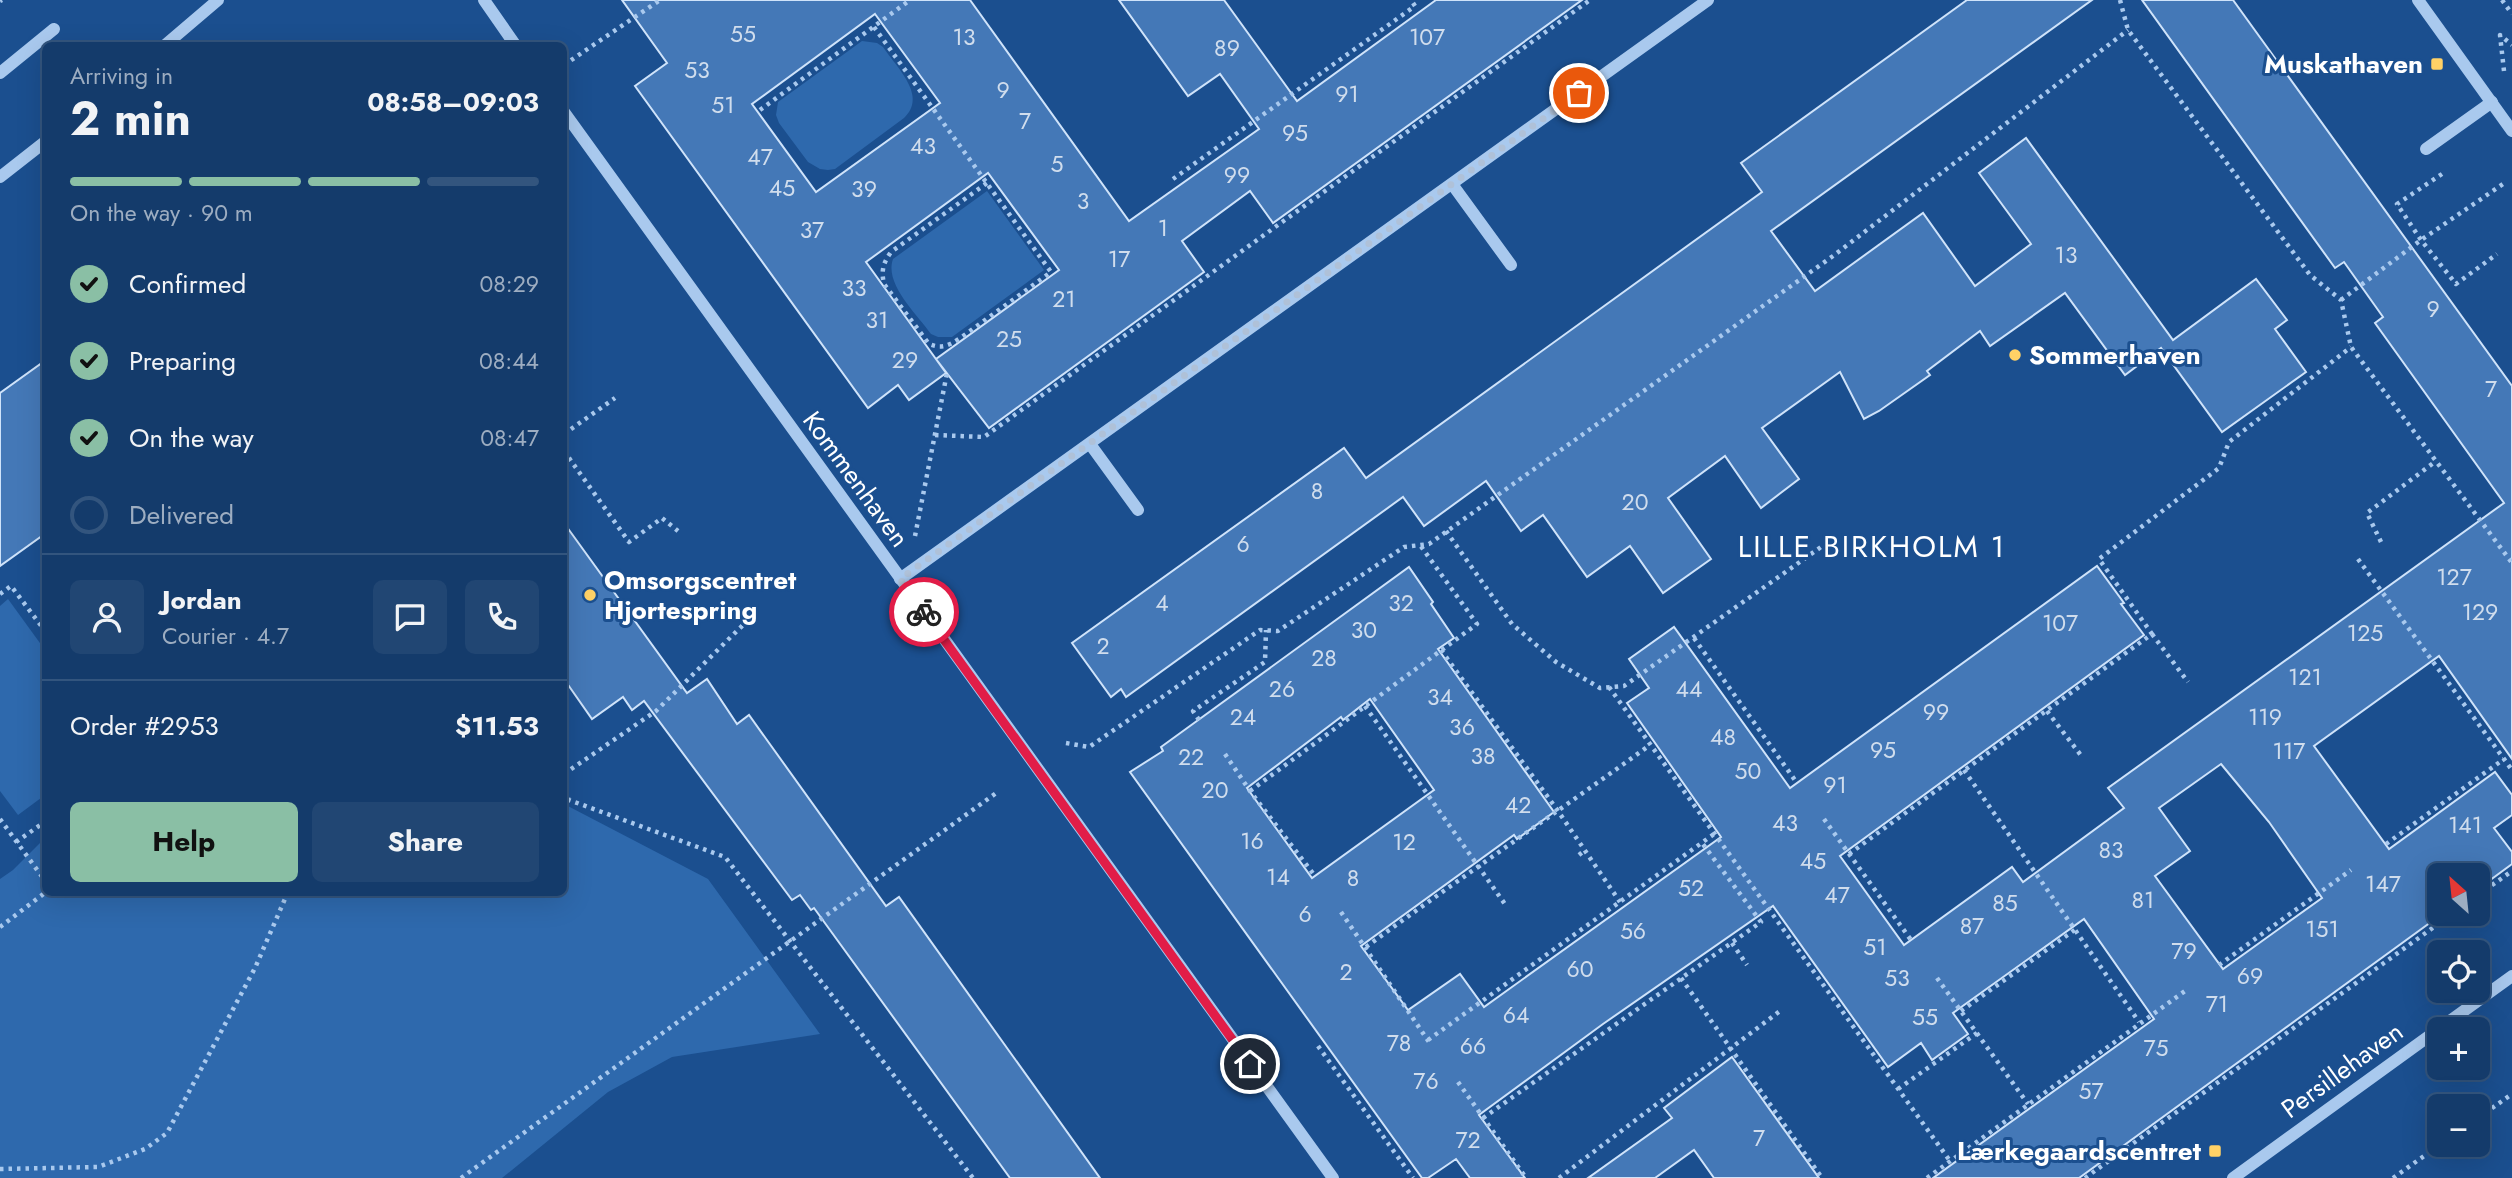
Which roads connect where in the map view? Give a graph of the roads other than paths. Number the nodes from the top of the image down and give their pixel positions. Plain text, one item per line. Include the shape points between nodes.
1 (218, 0) edge
2 (484, 0) edge
3 (1708, 0) edge
4 (2418, 0) edge
5 (54, 29) dead end
6 (169, 42) edge
7 (513, 42) edge
8 (0, 73) edge
9 (2492, 102) junction
10 (567, 116) edge
11 (2512, 131) edge
12 (42, 144) edge
13 (2426, 149) dead end
14 (0, 177) edge
15 (1452, 184) junction
16 (1511, 265) dead end
17 (1090, 444) junction
18 (1138, 510) dead end
19 (900, 579) junction
20 (2512, 976) edge
21 (1333, 1178) edge
22 (2233, 1178) edge

1 - 6 street
2 - 7 street
3 - 15 street
4 - 9 street
5 - 8 street
9 - 11 street
9 - 13 street
10 - 19 street, Kommenhaven
12 - 14 street
15 - 16 street
15 - 17 street
17 - 18 street
17 - 19 street
19 - 21 street, Kommenhaven
20 - 22 street, Persillehaven

